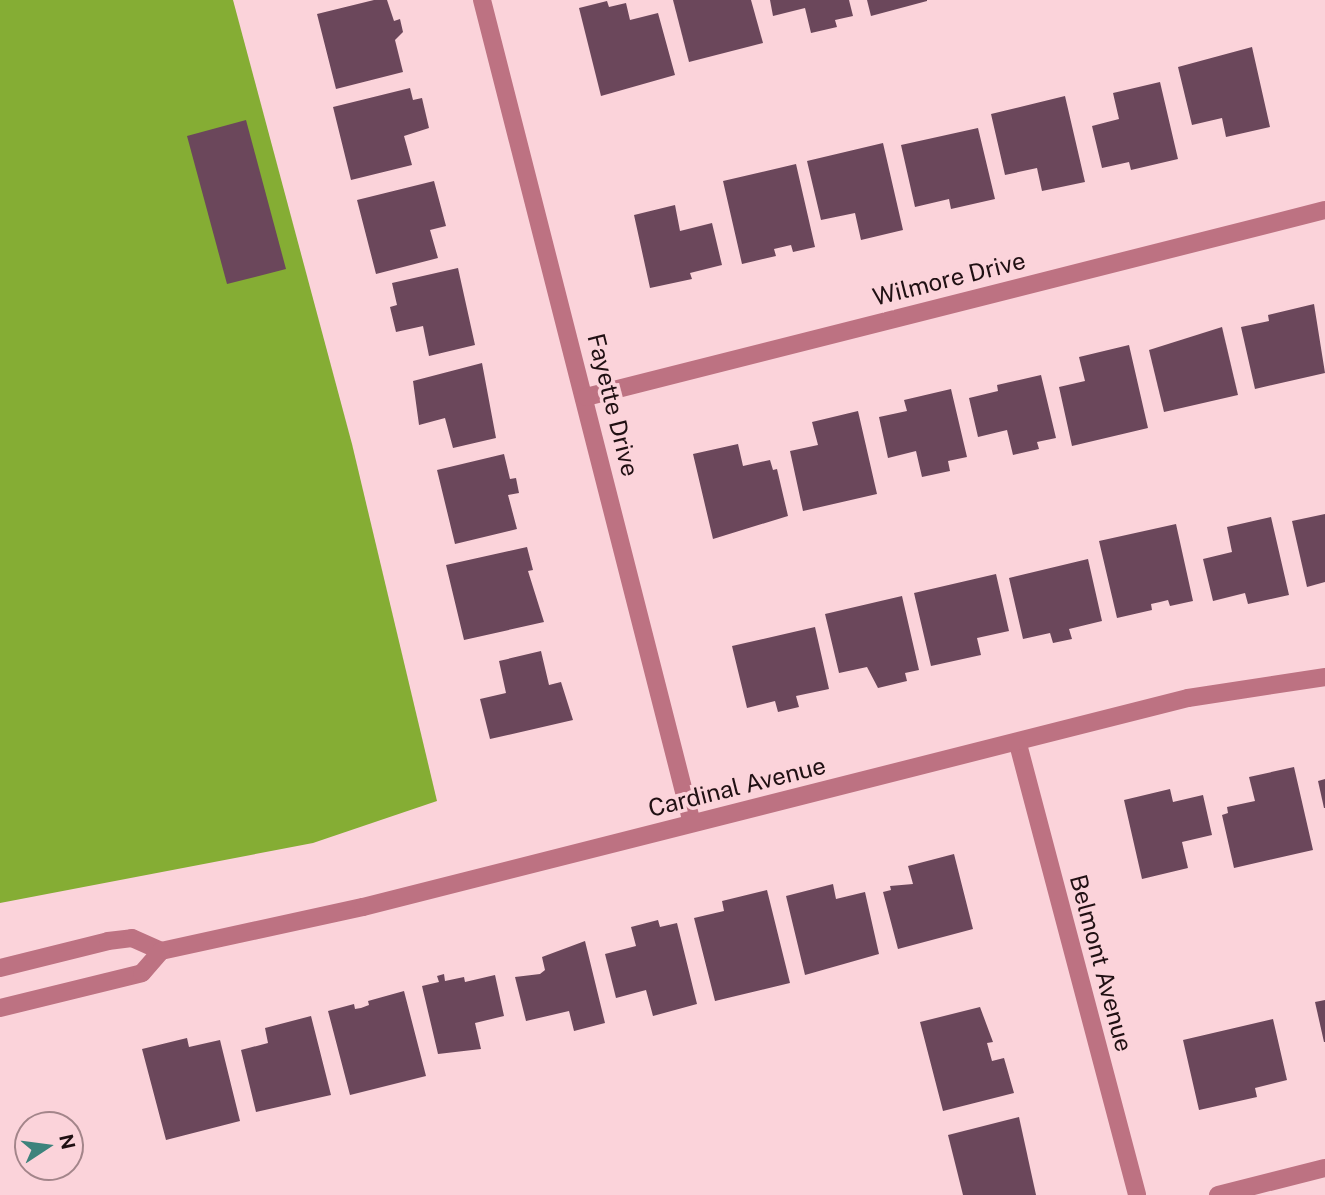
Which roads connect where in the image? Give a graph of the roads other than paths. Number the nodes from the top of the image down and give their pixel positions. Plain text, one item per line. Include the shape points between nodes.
1 (482, 0) edge
2 (1325, 210) edge
3 (586, 397) junction
4 (1325, 677) edge
5 (1018, 744) junction
6 (692, 823) junction
7 (160, 951) junction
8 (0, 968) edge
9 (0, 1008) edge
10 (1325, 1168) edge
11 (1137, 1195) edge
12 (1218, 1195) edge

1 - 3 street, Fayette Drive
2 - 3 street, Wilmore Drive
3 - 6 street, Fayette Drive
4 - 5 street, Cardinal Avenue via 1188,698
5 - 6 street, Cardinal Avenue
5 - 11 street, Belmont Avenue
6 - 7 street, Cardinal Avenue via 363,908
7 - 8 street via 132,939 107,941
7 - 9 street via 142,973
10 - 12 street

